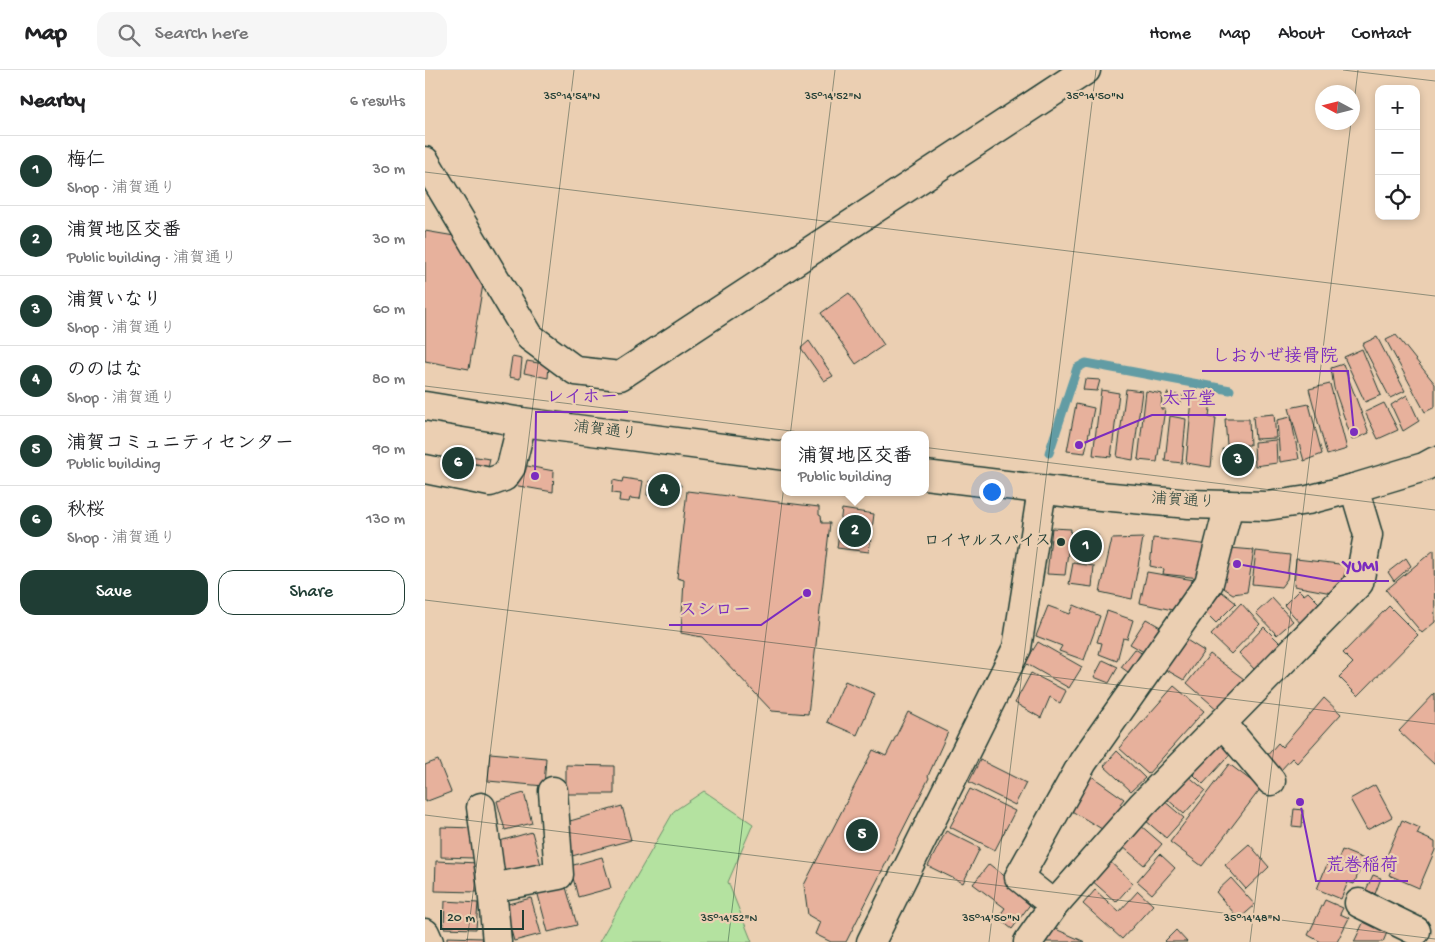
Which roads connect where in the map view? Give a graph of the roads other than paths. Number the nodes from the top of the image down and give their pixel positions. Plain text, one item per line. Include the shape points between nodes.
1 (1086, 70) edge
2 (425, 161) edge
3 (425, 406) edge
4 (522, 422) junction
5 (781, 455) edge
6 (1435, 461) edge
7 (425, 470) edge
8 (929, 475) edge
9 (1355, 488) junction
10 (1043, 490) junction
11 (1229, 505) junction
12 (1223, 724) junction
13 (1271, 781) dead end
14 (553, 790) dead end
15 (481, 807) dead end
16 (492, 888) junction
17 (1359, 903) dead end
18 (1053, 905) junction
19 (425, 933) edge
20 (1421, 938) edge
21 (429, 942) edge
22 (497, 942) edge
23 (871, 942) edge
24 (1028, 942) edge

1 - 2 street via 620,376 576,371 530,337
3 - 4 street, 浦賀通り
4 - 5 street, 浦賀通り
4 - 7 street via 511,467 504,477 490,482
6 - 9 street, 浦賀通り
8 - 10 street, 浦賀通り
9 - 11 street, 浦賀通り via 1267,506
9 - 12 street via 1368,535 1359,583
10 - 11 street, 浦賀通り
10 - 23 street via 1017,648
11 - 18 street via 1209,583 1083,762 1019,877
12 - 13 street
12 - 18 street via 1142,806
14 - 16 street via 559,876
15 - 16 street
16 - 22 street
17 - 20 street
18 - 24 street
19 - 21 street

